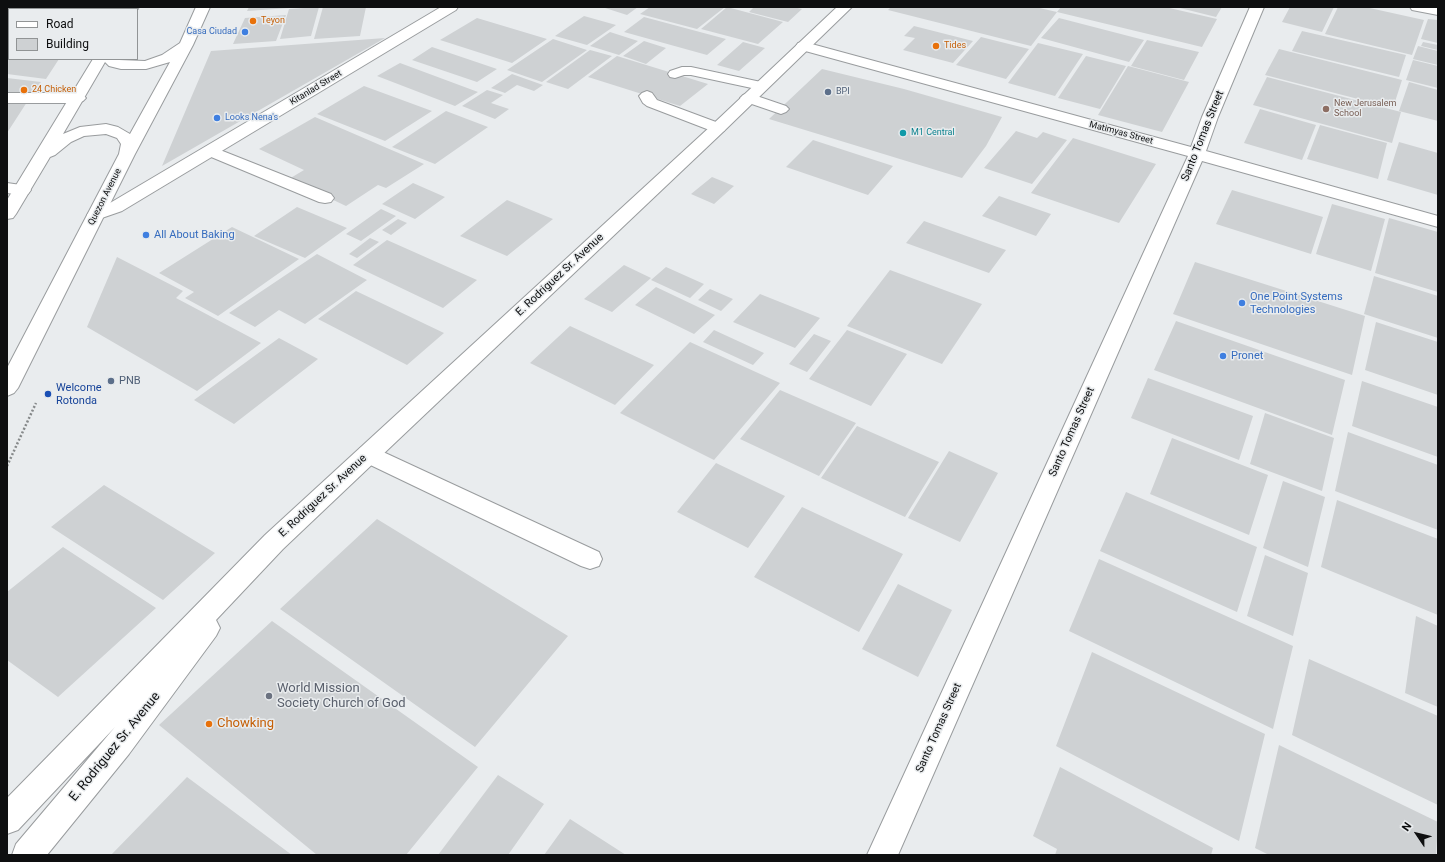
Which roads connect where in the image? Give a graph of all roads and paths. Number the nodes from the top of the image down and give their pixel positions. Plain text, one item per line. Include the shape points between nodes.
1 (204, 7) edge
2 (451, 7) edge
3 (846, 7) edge
4 (1257, 7) edge
5 (1417, 7) edge
6 (1438, 11) edge
7 (186, 45) junction
8 (803, 46) junction
9 (99, 60) edge
10 (111, 60) edge
11 (675, 74) dead end
12 (754, 92) junction
13 (647, 96) dead end
14 (7, 98) edge
15 (78, 98) junction
16 (781, 109) dead end
17 (718, 128) junction
18 (210, 151) junction
19 (127, 154) junction
20 (1197, 154) junction
21 (38, 163) junction
22 (14, 189) edge
23 (325, 198) dead end
24 (7, 214) edge
25 (96, 215) junction
26 (1438, 222) edge
27 (7, 388) edge
28 (368, 454) junction
29 (274, 542) junction
30 (590, 559) dead end
31 (7, 819) edge
32 (27, 855) edge
33 (882, 855) edge

1 - 7 main road, Quezon Avenue
2 - 18 main road, Kitanlad Street
3 - 8 main road, E. Rodriguez Sr. Avenue
4 - 20 main road, Santo Tomas Street
5 - 6 main road
7 - 10 main road via 167,58 146,64 121,65
7 - 19 main road, Quezon Avenue
8 - 12 main road, E. Rodriguez Sr. Avenue
8 - 20 main road, Matimyas Street
9 - 15 main road
11 - 12 main road via 691,71
12 - 16 main road
12 - 17 main road, E. Rodriguez Sr. Avenue
13 - 17 main road via 652,103
14 - 15 main road
15 - 21 main road
17 - 28 main road, E. Rodriguez Sr. Avenue
18 - 23 main road
18 - 25 main road, Kitanlad Street via 116,207
19 - 21 main road via 129,144 123,135 112,130 96,129 80,132 65,139
19 - 25 main road, Quezon Avenue
20 - 26 main road, Matimyas Street
20 - 33 main road, Santo Tomas Street
21 - 22 main road
22 - 24 main road
25 - 27 main road, Quezon Avenue
28 - 29 main road, E. Rodriguez Sr. Avenue
28 - 30 main road
29 - 31 main road, E. Rodriguez Sr. Avenue
29 - 32 main road, E. Rodriguez Sr. Avenue via 119,744

